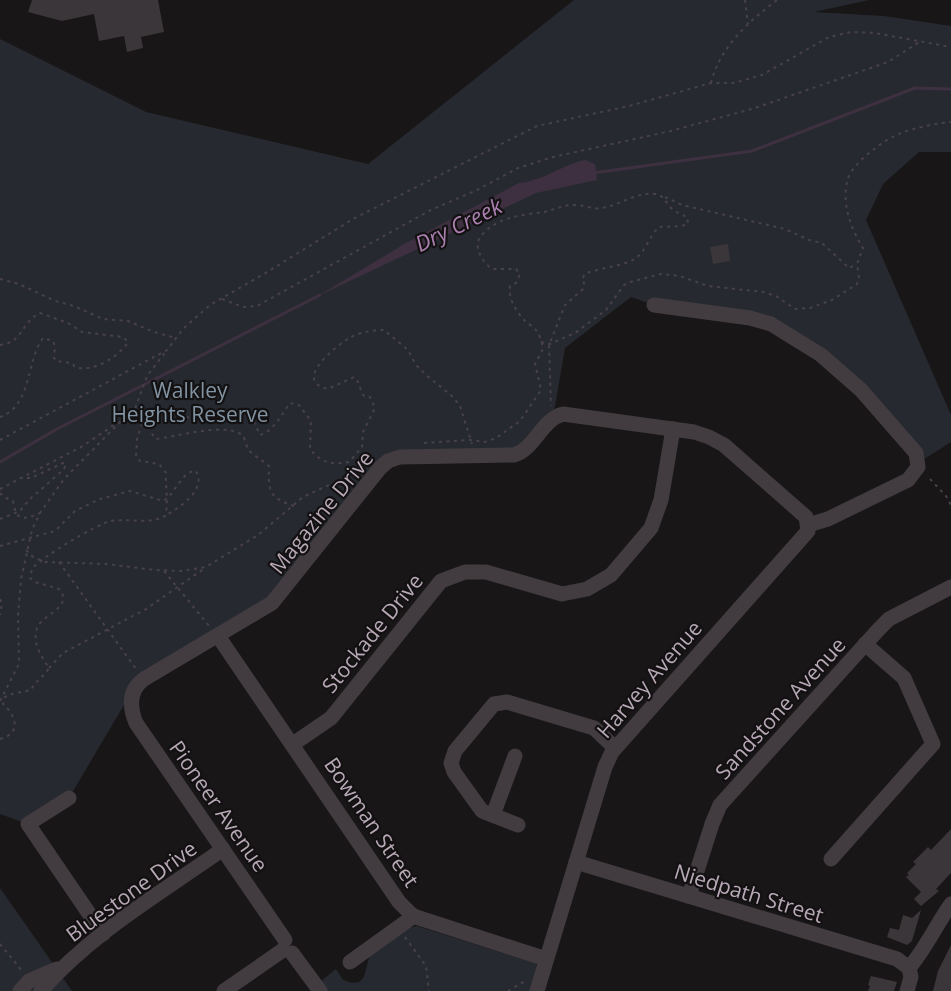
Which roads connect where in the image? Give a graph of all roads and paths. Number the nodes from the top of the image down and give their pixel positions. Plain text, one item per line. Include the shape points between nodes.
1 (745, 0) edge
2 (777, 0) edge
3 (748, 24) junction
4 (921, 41) junction
5 (951, 46) edge
6 (711, 83) junction
7 (951, 122) edge
8 (663, 196) junction
9 (857, 264) junction
10 (0, 279) edge
11 (220, 299) junction
12 (654, 305) dead end
13 (176, 338) junction
14 (541, 342) junction
15 (550, 344) junction
16 (0, 345) edge
17 (167, 350) junction
18 (131, 412) junction
19 (547, 412) dead end
20 (0, 417) edge
21 (124, 418) junction
22 (144, 418) junction
23 (673, 429) junction
24 (509, 430) dead end
25 (0, 440) edge
26 (478, 448) dead end
27 (21, 478) junction
28 (930, 479) dead end
29 (0, 491) edge
30 (167, 499) junction
31 (951, 505) edge
32 (40, 513) junction
33 (16, 514) junction
34 (165, 516) junction
35 (0, 519) edge
36 (808, 525) junction
37 (30, 538) junction
38 (0, 546) edge
39 (26, 550) junction
40 (42, 560) junction
41 (59, 562) junction
42 (206, 567) junction
43 (163, 570) junction
44 (951, 587) edge
45 (176, 588) junction
46 (0, 599) edge
47 (0, 615) edge
48 (107, 631) junction
49 (218, 636) junction
50 (865, 644) junction
51 (49, 668) junction
52 (144, 679) junction
53 (132, 692) joint
54 (0, 701) edge
55 (0, 739) edge
56 (293, 744) junction
57 (615, 748) junction
58 (515, 756) dead end
59 (69, 798) dead end
60 (493, 815) junction
61 (518, 825) dead end
62 (224, 849) junction
63 (831, 859) dead end
64 (576, 862) junction
65 (688, 896) junction
66 (951, 904) edge
67 (414, 916) junction
68 (398, 928) junction
69 (103, 934) junction
70 (0, 944) edge
71 (286, 948) junction
72 (546, 959) junction
73 (350, 962) dead end
74 (63, 967) junction
75 (909, 968) junction
76 (539, 984) edge
77 (24, 986) edge
78 (41, 991) edge
79 (224, 991) edge
80 (320, 991) edge
81 (429, 991) edge
82 (508, 991) edge
83 (907, 991) edge

1 - 3 path
2 - 3 path
3 - 6 path via 722,54
4 - 5 path
4 - 6 path via 851,32 829,37 762,75 734,83
4 - 11 path via 888,62 755,108 518,168 429,211 256,306 243,307
6 - 11 path via 537,126 353,219
7 - 9 path via 901,133 855,167 847,181 847,201 849,221 862,248
8 - 9 path via 682,205 785,229 822,243 849,268
8 - 14 path via 643,194 601,209 572,205 488,227 477,243 479,254 492,270 516,269 520,274 516,284 510,286 511,300
8 - 15 path via 672,209 687,217 688,224 659,227 636,258 585,274 583,289 564,305
9 - 15 path via 857,284 832,300 795,309 763,292 708,286 680,276 641,278 624,285 606,310 575,333
10 - 13 path via 90,315 128,321
11 - 13 path
12 - 36 street via 771,324 821,355 861,390 916,453 918,466 908,480
13 - 17 path
14 - 15 path
14 - 24 path via 543,349 536,364 542,390
15 - 19 path via 551,406
16 - 20 path via 20,337 31,317 40,313 82,332 123,337 128,342 102,363 81,369 56,361 53,341 43,338 21,397 13,410
17 - 18 path via 147,376
17 - 25 path
18 - 21 path
18 - 22 path
18 - 26 path via 198,419 245,411 260,435 279,421 290,403 299,405 311,421 310,449 314,454 329,464 350,462 362,447 363,432 375,408 373,402 361,393 354,377 328,389 318,386 314,374 321,362 351,337 384,330 460,406 471,444
21 - 27 path via 81,447
21 - 32 path via 70,472
22 - 30 path via 136,456 140,461 164,468
22 - 42 path via 156,439 209,431 230,430 238,434 253,454 269,466 269,489 274,496 294,506 258,535
23 - 36 street, Magazine Drive via 700,434 724,445 806,517
23 - 49 street, Magazine Drive via 563,414 553,418 524,451 514,455 392,459 380,468 272,603
23 - 56 street, Stockade Drive via 651,528 611,575 588,589 562,594 486,572 465,572 441,581 331,718
27 - 29 path
27 - 33 path via 66,464
28 - 31 path
29 - 33 path via 13,501
30 - 34 path
30 - 34 path via 186,475 196,471 198,480 193,493
30 - 37 path via 130,491 100,499 75,511 55,531
32 - 33 path via 26,519
32 - 37 path
33 - 35 path
34 - 40 path via 158,520 112,520 100,524
36 - 57 street, Harvey Avenue via 805,536
37 - 38 path
37 - 39 path
39 - 40 path
39 - 54 path via 18,616 19,664
40 - 41 path
40 - 51 path via 32,569 30,578 59,589 63,598 62,604 37,627 37,649
41 - 43 path
41 - 48 path
42 - 43 path
42 - 45 path
43 - 45 path
44 - 50 street, Sandstone Avenue via 889,619
45 - 48 path
45 - 49 path
46 - 47 path
48 - 51 path via 63,652
48 - 52 path
49 - 52 street, Magazine Drive
49 - 56 street, Bowman Street
50 - 63 street via 904,678 933,744
50 - 65 street, Sandstone Avenue via 720,806
51 - 55 path via 31,690 5,697 3,704 14,719 14,730
52 - 53 street, Magazine Drive
53 - 62 street, Pioneer Avenue via 135,723
56 - 67 street, Bowman Street via 399,902
57 - 60 street via 594,728 507,702 494,704 455,751 451,763 482,811
57 - 64 street, Harvey Avenue via 605,767
58 - 60 street
59 - 69 street via 28,824
60 - 61 street
62 - 69 street, Bluestone Drive
62 - 71 street, Pioneer Avenue
64 - 65 street, Niedpath Street
64 - 72 street, Harvey Avenue
65 - 75 street, Niedpath Street via 897,959
66 - 75 street
67 - 68 street
67 - 72 street, Bowman Street
68 - 73 street
68 - 81 path via 426,966
69 - 74 street, Bluestone Drive
70 - 77 path
71 - 79 street
71 - 80 street, Pioneer Avenue
72 - 76 street, Harvey Avenue
74 - 77 street, Bluestone Drive
74 - 78 street, Bluestone Drive
75 - 83 street
76 - 82 path via 523,980

